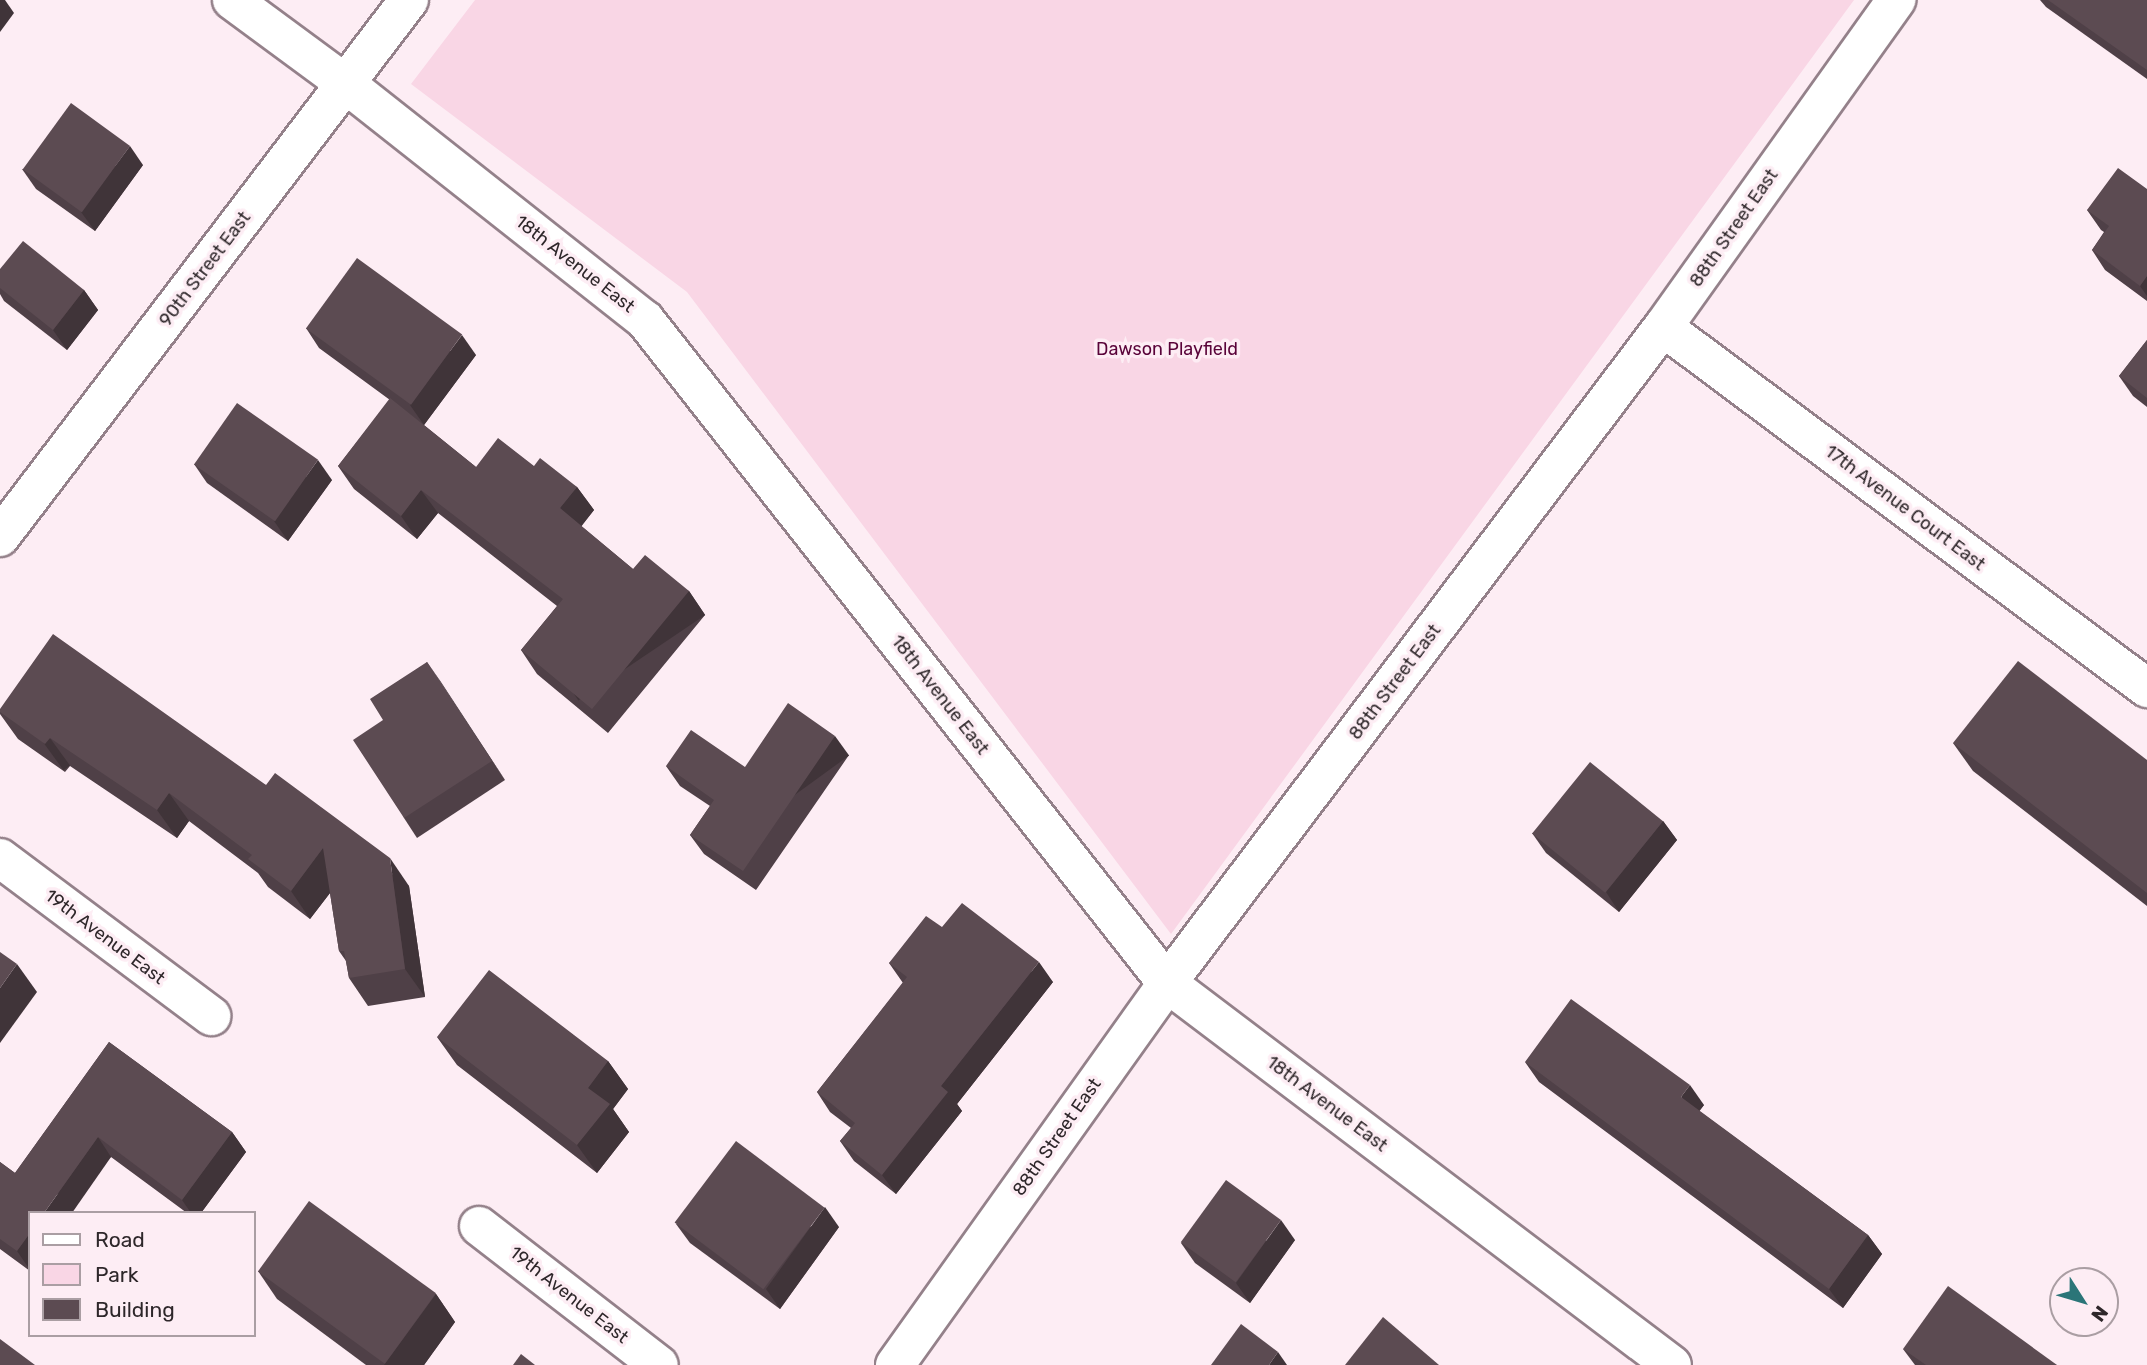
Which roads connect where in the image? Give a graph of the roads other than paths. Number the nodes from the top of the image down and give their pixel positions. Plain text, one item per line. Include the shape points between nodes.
1 (232, 0) edge
2 (409, 0) edge
3 (1895, 0) edge
4 (346, 84) junction
5 (1663, 327) junction
6 (0, 537) edge
7 (2147, 688) edge
8 (0, 858) edge
9 (1167, 983) junction
10 (211, 1016) dead end
11 (479, 1226) dead end
12 (659, 1365) edge
13 (895, 1365) edge
14 (1672, 1365) edge

1 - 4 street, 18th Avenue East
2 - 4 street, 90th Street East
3 - 5 street, 88th Street East
4 - 6 street, 90th Street East
4 - 9 street, 18th Avenue East via 645,320
5 - 7 street, 17th Avenue Court East
5 - 9 street, 88th Street East
8 - 10 street, 19th Avenue East
9 - 13 street, 88th Street East
9 - 14 street, 18th Avenue East
11 - 12 street, 19th Avenue East

